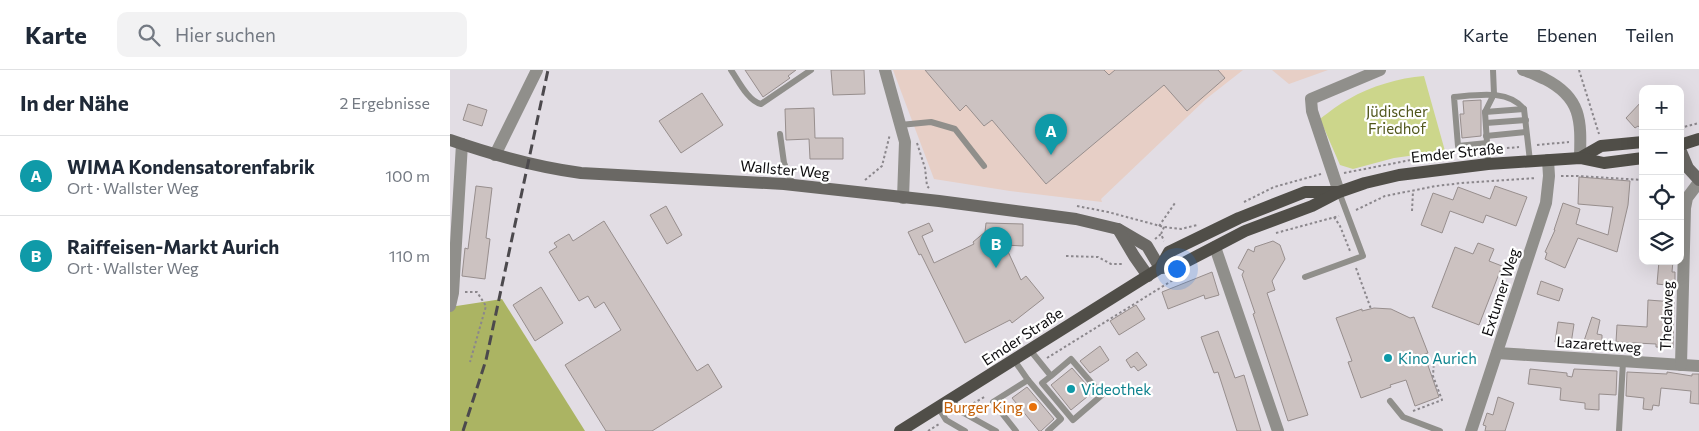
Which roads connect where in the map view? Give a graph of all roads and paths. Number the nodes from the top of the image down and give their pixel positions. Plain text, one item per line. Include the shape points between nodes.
1 (537, 70) edge
2 (731, 70) edge
3 (810, 70) edge
4 (885, 70) edge
5 (1380, 70) edge
6 (1493, 70) edge
7 (1524, 70) edge
8 (1579, 70) edge
9 (1494, 94) junction
10 (1524, 109) junction
11 (1485, 112) junction
12 (1526, 120) junction
13 (1486, 123) junction
14 (1699, 123) edge
15 (1684, 127) edge
16 (895, 129) junction
17 (1526, 132) junction
18 (780, 134) dead end
19 (1486, 136) junction
20 (1601, 138) dead end
21 (456, 142) edge
22 (1639, 142) edge
23 (1487, 143) junction
24 (1698, 143) edge
25 (1684, 145) edge
26 (495, 155) junction
27 (1580, 158) junction
28 (1684, 158) edge
29 (1639, 159) edge
30 (1548, 160) junction
31 (1530, 161) junction
32 (1488, 164) junction
33 (984, 166) dead end
34 (1549, 176) junction
35 (1639, 180) edge
36 (1699, 181) edge
37 (863, 182) dead end
38 (793, 185) junction
39 (1413, 191) junction
40 (1339, 192) junction
41 (903, 198) junction
42 (1175, 204) dead end
43 (1412, 210) dead end
44 (1348, 213) junction
45 (1159, 226) dead end
46 (1118, 229) junction
47 (1161, 234) dead end
48 (1271, 234) dead end
49 (1147, 246) junction
50 (1214, 246) junction
51 (1066, 256) dead end
52 (1134, 256) junction
53 (1160, 268) junction
54 (1148, 276) junction
55 (1305, 277) dead end
56 (1173, 280) dead end
57 (453, 292) junction
58 (450, 306) edge
59 (1030, 350) junction
60 (1497, 354) junction
61 (1014, 360) junction
62 (1434, 360) dead end
63 (470, 362) dead end
64 (1623, 362) junction
65 (1040, 363) junction
66 (1681, 365) junction
67 (1699, 366) edge
68 (1050, 376) junction
69 (1028, 380) junction
70 (992, 392) dead end
71 (952, 399) junction
72 (1390, 401) dead end
73 (938, 407) junction
74 (960, 412) junction
75 (1401, 415) junction
76 (946, 420) junction
77 (900, 431) edge
78 (928, 431) edge
79 (965, 431) edge
80 (996, 431) edge
81 (1016, 431) edge
82 (1048, 431) edge
83 (1278, 431) edge
84 (1440, 431) edge
85 (1471, 431) edge
86 (1619, 431) edge

1 - 26 street
2 - 3 lane via 757,104
4 - 16 street
5 - 40 street via 1311,99 1312,111
6 - 9 lane
7 - 27 street via 1550,82 1572,99 1578,114
8 - 20 path
9 - 10 lane via 1519,103
9 - 11 lane
9 - 23 lane via 1454,97 1458,146
10 - 11 lane
10 - 12 lane
11 - 13 lane
12 - 13 lane
12 - 17 lane
13 - 19 lane
14 - 15 path
16 - 33 lane via 931,122 955,130
16 - 37 path via 882,166
16 - 41 street via 905,142
17 - 19 lane
17 - 31 lane
18 - 38 lane via 784,163
19 - 23 lane
21 - 26 street, Wallster Weg
21 - 57 street
22 - 27 main road, Emder Straße via 1602,146
23 - 32 lane
24 - 25 main road
26 - 38 street, Wallster Weg via 581,173
27 - 29 main road, Emder Straße via 1604,163
27 - 30 main road, Emder Straße
28 - 36 street
30 - 31 main road, Emder Straße
30 - 34 street, Extumer Weg
31 - 32 main road, Emder Straße
32 - 40 main road, Emder Straße via 1399,175
34 - 35 path
34 - 39 path via 1462,183
34 - 60 street, Extumer Weg via 1546,203
36 - 66 street, Thedaweg via 1687,198 1685,208
38 - 41 street, Wallster Weg
39 - 43 path
39 - 44 path via 1385,196
40 - 44 lane
40 - 50 main road, Emder Straße
40 - 53 main road, Emder Straße via 1305,192 1239,218 1169,252
41 - 46 street, Wallster Weg via 1076,218
42 - 45 path
44 - 48 path
44 - 55 lane via 1363,256
46 - 49 street, Wallster Weg
46 - 52 street
47 - 49 path
49 - 53 street, Wallster Weg
50 - 53 main road, Emder Straße via 1176,267
50 - 83 street
51 - 52 path via 1098,257 1111,264 1124,264
52 - 54 street
53 - 54 main road, Emder Straße
54 - 59 main road, Emder Straße
56 - 65 path
57 - 58 street
57 - 63 path via 477,292 486,306
59 - 61 main road, Emder Straße
59 - 65 lane
60 - 64 street, Lazarettweg
60 - 85 street, Extumer Weg
61 - 69 lane
61 - 71 main road, Emder Straße
62 - 75 path via 1433,376 1442,400
64 - 66 street, Lazarettweg
64 - 86 lane
65 - 68 lane
66 - 67 street, Lazarettweg
68 - 68 lane via 1042,384 1073,420 1102,395 1071,359
69 - 81 lane via 993,402
69 - 82 lane via 1061,419
70 - 74 path
71 - 73 main road, Emder Straße
71 - 74 lane
72 - 75 lane
73 - 76 lane
73 - 77 main road, Emder Straße
74 - 80 lane
75 - 84 lane
76 - 78 path
76 - 79 lane

